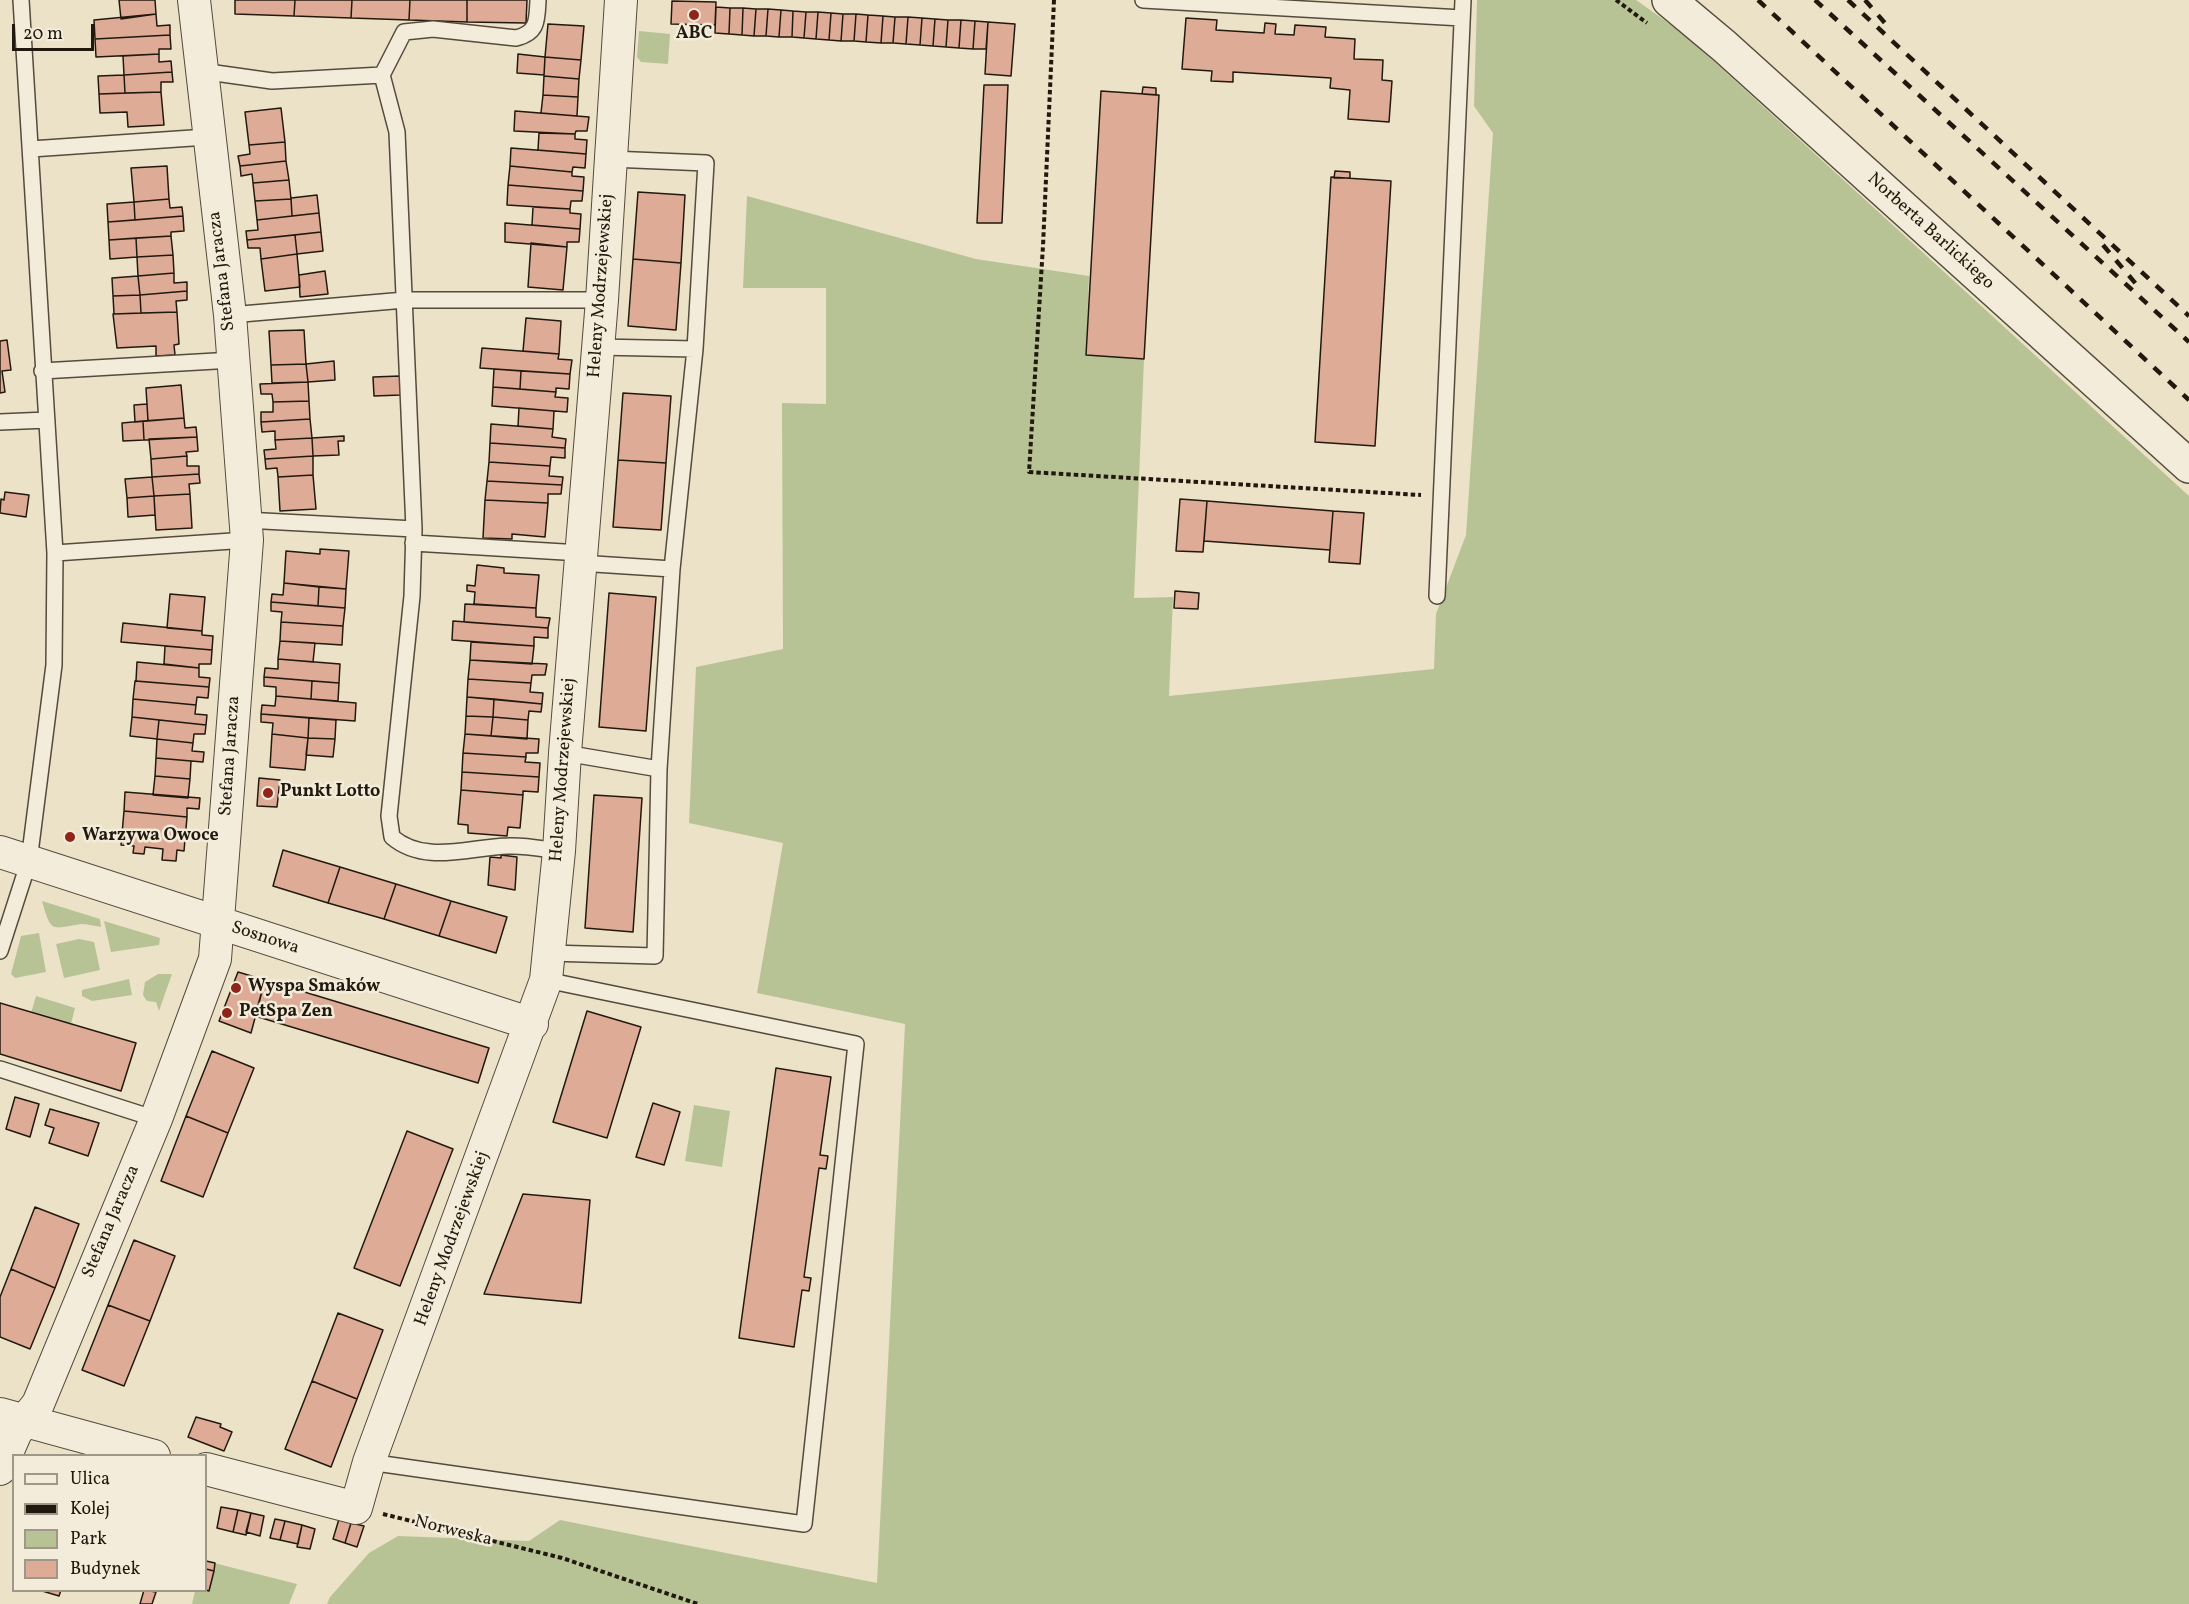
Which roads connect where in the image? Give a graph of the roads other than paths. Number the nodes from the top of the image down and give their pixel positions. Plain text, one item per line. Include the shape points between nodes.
1 (21, 0) edge
2 (194, 0) edge
3 (538, 0) edge
4 (621, 0) edge
5 (1143, 0) edge
6 (1463, 0) edge
7 (1669, 0) edge
8 (1462, 18) junction
9 (201, 71) junction
10 (382, 75) junction
11 (207, 137) junction
12 (31, 149) junction
13 (611, 159) junction
14 (405, 300) junction
15 (602, 300) junction
16 (230, 315) junction
17 (598, 346) junction
18 (694, 349) junction
19 (233, 360) junction
20 (42, 370) junction
21 (46, 420) junction
22 (0, 422) edge
23 (2189, 466) edge
24 (246, 530) junction
25 (414, 536) junction
26 (55, 553) junction
27 (580, 558) junction
28 (672, 569) junction
29 (1437, 596) dead end
30 (564, 753) junction
31 (659, 769) junction
32 (559, 851) junction
33 (14, 857) edge
34 (217, 924) junction
35 (0, 951) edge
36 (548, 966) junction
37 (532, 1024) junction
38 (0, 1069) edge
39 (156, 1119) junction
40 (12, 1418) edge
41 (150, 1454) edge
42 (369, 1462) junction
43 (0, 1469) edge
44 (207, 1469) edge

1 - 12 lane
2 - 9 street, Stefana Jaracza
3 - 10 lane via 537,27 522,37 433,29 404,32
4 - 13 street, Heleny Modrzejewskiej
5 - 8 lane
6 - 8 lane
7 - 23 street, Norberta Barlickiego
8 - 29 lane
9 - 10 lane via 272,81
9 - 11 street, Stefana Jaracza
10 - 14 lane via 397,132
11 - 12 lane
11 - 16 street, Stefana Jaracza
12 - 20 lane
13 - 15 street, Heleny Modrzejewskiej
13 - 18 lane via 706,163
14 - 15 lane
14 - 16 lane
14 - 25 lane
15 - 17 street, Heleny Modrzejewskiej
16 - 19 street, Stefana Jaracza
17 - 18 lane
17 - 27 street, Heleny Modrzejewskiej
18 - 28 lane
19 - 20 lane
19 - 24 street, Stefana Jaracza
20 - 21 lane
21 - 22 lane
21 - 26 lane
24 - 25 lane
24 - 26 lane
24 - 34 street, Stefana Jaracza
25 - 27 lane
25 - 32 lane via 412,596 389,816 392,837 424,854 510,845
26 - 33 lane via 54,665
27 - 28 lane
27 - 30 street, Heleny Modrzejewskiej
28 - 31 lane
30 - 31 lane
30 - 32 street, Heleny Modrzejewskiej
31 - 36 lane via 655,956
32 - 36 street, Heleny Modrzejewskiej
33 - 34 street, Sosnowa
33 - 35 lane
34 - 37 street, Sosnowa
34 - 39 street, Stefana Jaracza via 215,959
36 - 37 street, Heleny Modrzejewskiej
36 - 42 lane via 856,1044 804,1524
37 - 42 street, Heleny Modrzejewskiej
38 - 39 lane
39 - 40 street, Stefana Jaracza via 38,1404
40 - 41 street
40 - 43 street, Stefana Jaracza via 16,1432
42 - 44 street, Heleny Modrzejewskiej via 356,1508

